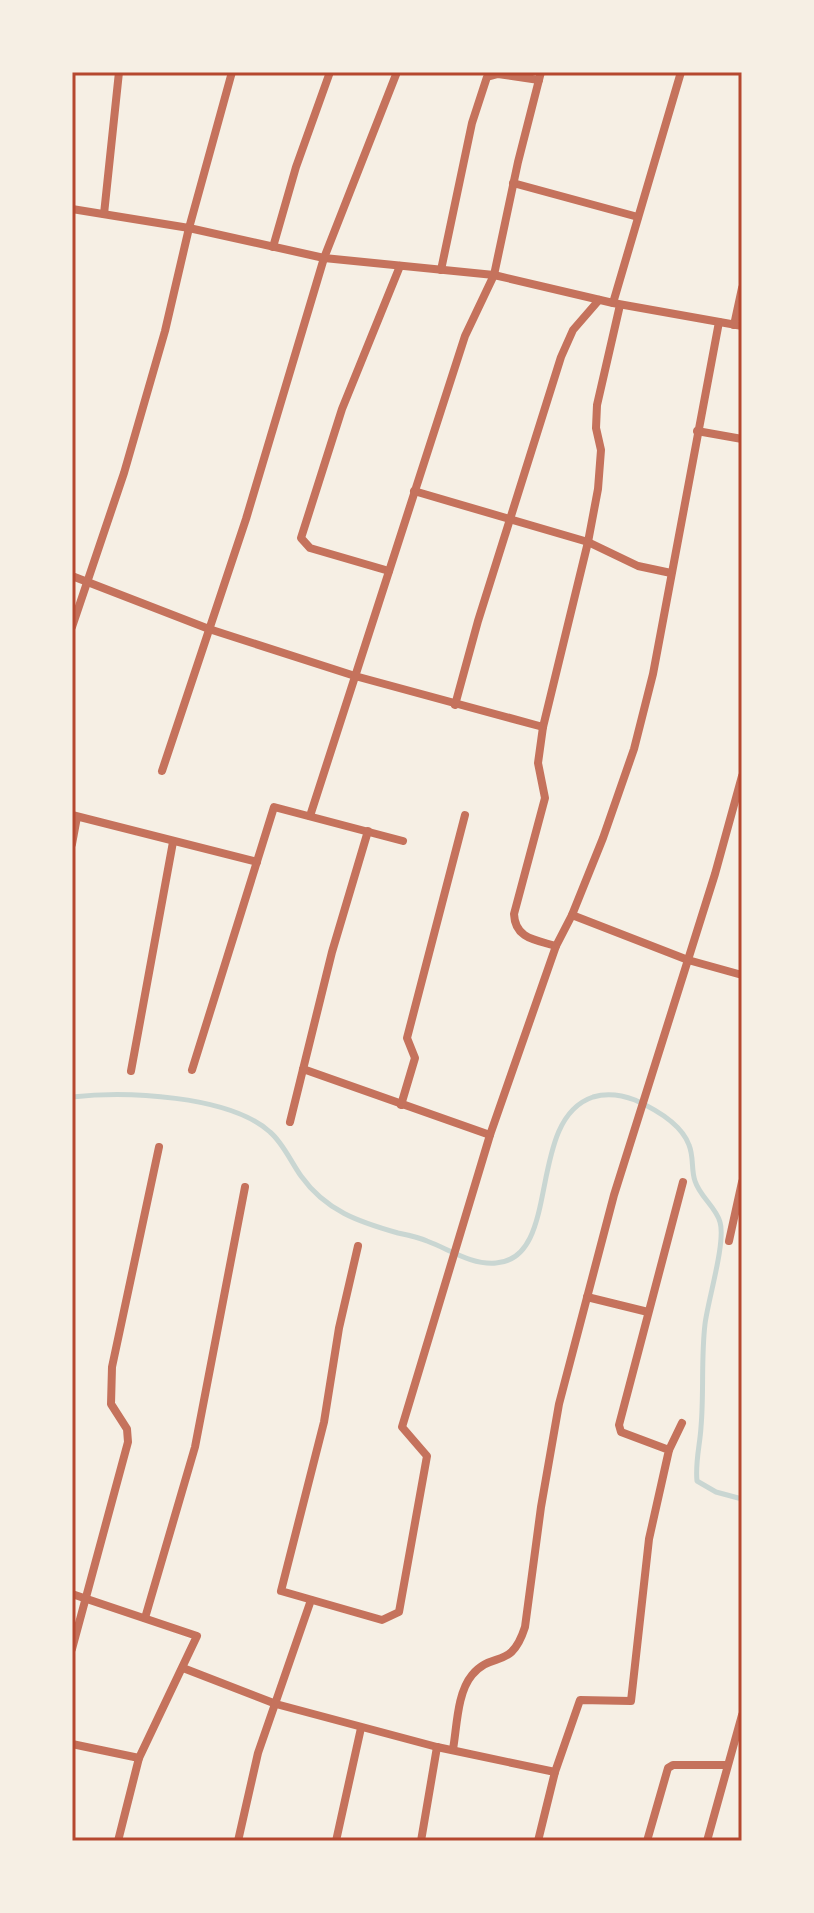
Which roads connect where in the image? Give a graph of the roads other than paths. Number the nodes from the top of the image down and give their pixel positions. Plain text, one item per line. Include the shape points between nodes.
1 (119, 72) edge
2 (232, 72) edge
3 (330, 72) edge
4 (397, 72) edge
5 (681, 72) edge
6 (540, 76) edge
7 (513, 183) junction
8 (72, 209) edge
9 (104, 214) junction
10 (638, 217) junction
11 (189, 228) junction
12 (273, 247) junction
13 (324, 258) junction
14 (400, 266) junction
15 (441, 270) junction
16 (494, 275) junction
17 (742, 288) edge
18 (599, 300) junction
19 (616, 304) junction
20 (719, 322) junction
21 (738, 325) edge
22 (697, 431) junction
23 (742, 439) edge
24 (414, 491) junction
25 (510, 520) junction
26 (588, 542) junction
27 (389, 571) junction
28 (671, 573) junction
29 (72, 576) edge
30 (89, 581) junction
31 (72, 627) edge
32 (209, 629) junction
33 (355, 676) junction
34 (455, 705) junction
35 (543, 727) junction
36 (162, 771) dead end
37 (742, 776) edge
38 (465, 815) dead end
39 (75, 816) edge
40 (310, 816) junction
41 (368, 831) junction
42 (403, 841) dead end
43 (173, 842) junction
44 (72, 844) edge
45 (257, 862) junction
46 (572, 915) junction
47 (556, 946) junction
48 (688, 960) junction
49 (742, 975) edge
50 (303, 1069) junction
51 (192, 1070) dead end
52 (131, 1071) dead end
53 (401, 1105) junction
54 (290, 1122) dead end
55 (490, 1135) junction
56 (159, 1147) dead end
57 (683, 1182) dead end
58 (742, 1182) edge
59 (245, 1187) dead end
60 (729, 1241) dead end
61 (358, 1246) dead end
62 (587, 1297) junction
63 (648, 1312) junction
64 (682, 1423) dead end
65 (669, 1450) junction
66 (72, 1594) edge
67 (85, 1598) junction
68 (311, 1600) junction
69 (145, 1618) junction
70 (72, 1649) edge
71 (183, 1668) junction
72 (276, 1704) junction
73 (742, 1715) edge
74 (361, 1728) junction
75 (72, 1744) edge
76 (437, 1747) junction
77 (453, 1749) junction
78 (139, 1758) junction
79 (727, 1765) junction
80 (555, 1772) junction
81 (118, 1841) edge
82 (238, 1841) edge
83 (336, 1841) edge
84 (421, 1841) edge
85 (538, 1841) edge
86 (647, 1841) edge
87 (707, 1841) edge

1 - 9 street
2 - 11 street
3 - 12 street
4 - 13 street
5 - 10 street
6 - 7 street
6 - 15 street via 487,77
7 - 10 street
7 - 16 street
8 - 9 street
9 - 11 street
10 - 19 street
11 - 12 street
11 - 30 street via 165,331
12 - 13 street
13 - 14 street
13 - 32 street
14 - 15 street
14 - 27 street via 342,409 301,538 310,548
15 - 16 street
16 - 18 street
16 - 24 street via 465,336
17 - 21 street
18 - 19 street
18 - 25 street via 567,341
19 - 20 street
19 - 26 street via 597,405 601,468
20 - 21 street
20 - 22 street
22 - 23 street
22 - 28 street
24 - 25 street
24 - 27 street
25 - 26 street
25 - 34 street
26 - 28 street via 621,560
26 - 35 street
27 - 33 street
28 - 46 street via 634,749
29 - 30 street
30 - 31 street
30 - 32 street
32 - 33 street
32 - 36 street
33 - 34 street
33 - 40 street
34 - 35 street
35 - 47 street via 538,763 545,798 514,925 527,937
37 - 48 street
38 - 53 street via 407,1038 415,1058
39 - 43 street
39 - 44 street
40 - 41 street
40 - 45 street via 274,807
41 - 42 street
41 - 50 street
43 - 45 street
43 - 52 street
45 - 51 street
46 - 47 street
46 - 48 street
47 - 55 street
48 - 49 street
48 - 62 street
50 - 53 street
50 - 54 street
53 - 55 street
55 - 68 street via 402,1427 427,1456 399,1612 382,1620
56 - 67 street via 112,1367 111,1404 127,1429 128,1442
57 - 63 street
58 - 60 street
59 - 69 street via 195,1447
61 - 68 street via 324,1422 281,1591
62 - 63 street
62 - 77 street via 559,1404 525,1627 510,1655 471,1677
63 - 65 street via 619,1425 628,1437
64 - 65 street
65 - 80 street via 649,1539 631,1701 580,1700
66 - 67 street
67 - 69 street
67 - 70 street
68 - 72 street
69 - 71 street via 197,1636
71 - 72 street
71 - 78 street
72 - 74 street
72 - 82 street via 258,1753
73 - 79 street
74 - 76 street
74 - 83 street
75 - 78 street
76 - 77 street
76 - 84 street
77 - 80 street
78 - 81 street
79 - 86 street via 668,1768
79 - 87 street
80 - 85 street

